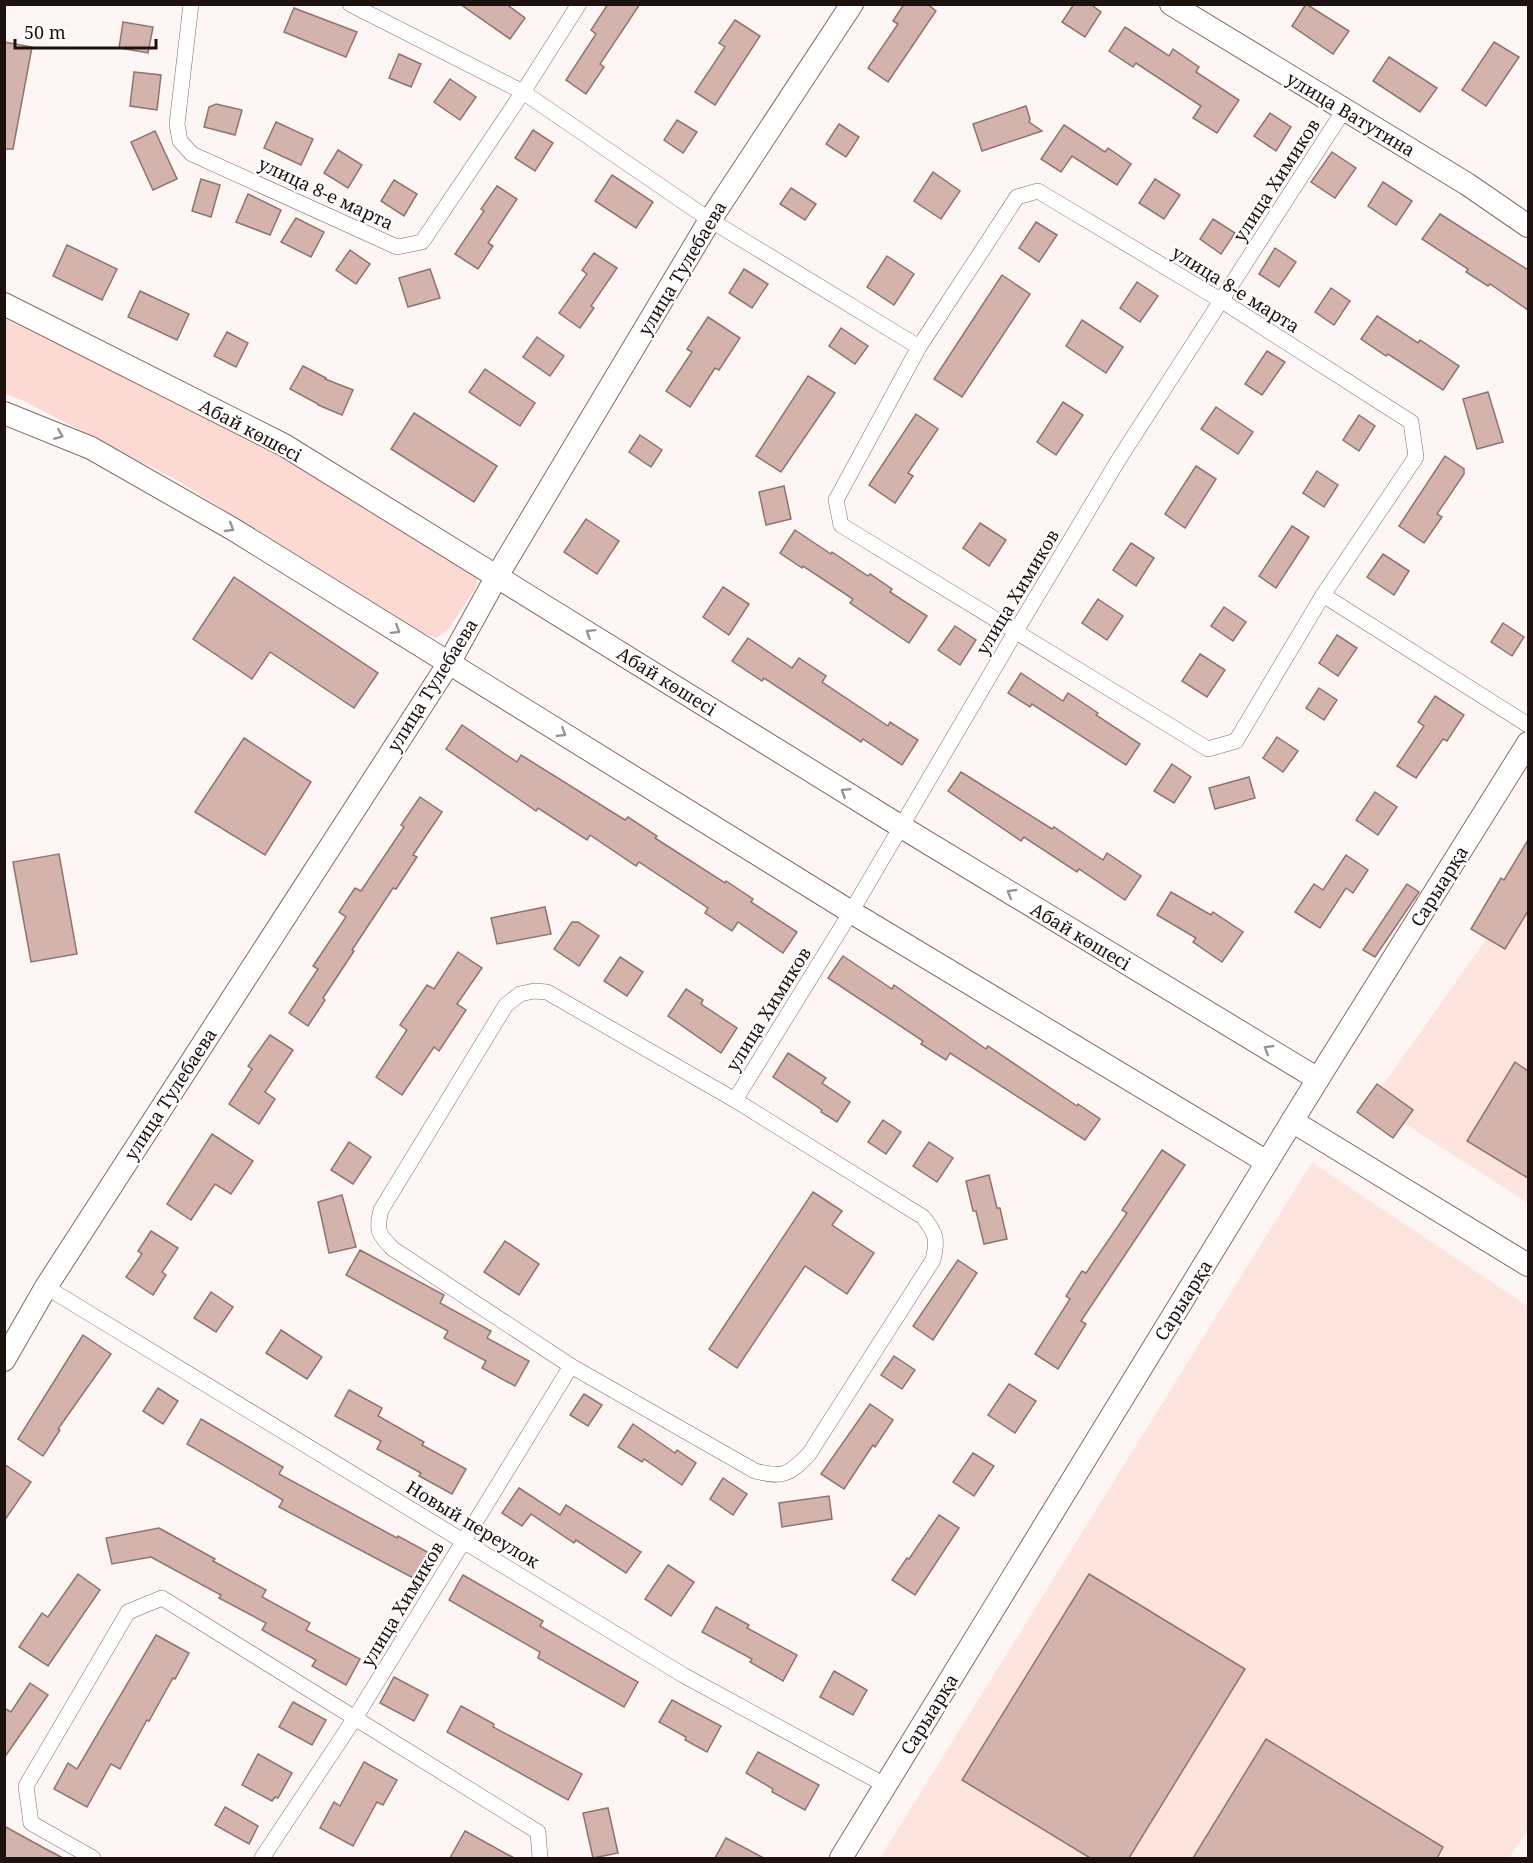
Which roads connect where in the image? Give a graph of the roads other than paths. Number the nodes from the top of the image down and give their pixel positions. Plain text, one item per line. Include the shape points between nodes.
1 (190, 4) edge
2 (350, 4) edge
3 (579, 4) edge
4 (852, 4) edge
5 (1171, 4) edge
6 (523, 92) junction
7 (1344, 110) junction
8 (711, 220) junction
9 (1528, 226) edge
10 (1222, 301) junction
11 (4, 304) edge
12 (919, 347) junction
13 (4, 413) edge
14 (497, 576) junction
15 (1323, 596) junction
16 (1016, 631) junction
17 (449, 663) junction
18 (1528, 725) edge
19 (1528, 743) edge
20 (900, 826) junction
21 (851, 912) junction
22 (1318, 1079) junction
23 (735, 1100) junction
24 (1292, 1121) junction
25 (1267, 1162) junction
26 (1528, 1266) edge
27 (46, 1287) junction
28 (4, 1360) edge
29 (571, 1366) junction
30 (463, 1541) junction
31 (356, 1718) junction
32 (885, 1785) junction
33 (93, 1858) edge
34 (262, 1858) edge
35 (540, 1858) edge
36 (841, 1858) edge

1 - 6 street, улица 8-е марта via 177,124 180,141 192,154 397,247 422,242
2 - 6 street
3 - 6 street, улица 8-е марта
4 - 8 street, улица Тулебаева
5 - 7 street, улица Ватутина
6 - 8 street
7 - 9 street, улица Ватутина
7 - 10 street, улица Химиков
8 - 12 street
8 - 14 street, улица Тулебаева
10 - 12 street, улица 8-е марта via 1038,191 1017,197
10 - 15 street, улица 8-е марта via 1411,422 1416,457
10 - 16 street, улица Химиков via 1119,459
11 - 14 street, Абай көшесі via 284,445
12 - 16 street, улица 8-е марта via 836,500 841,525
13 -> 17 street via 92,448 231,528
14 - 17 street, улица Тулебаева
20 -> 14 street, Абай көшесі
15 - 16 street, улица 8-е марта via 1236,741 1208,749
15 - 18 street
16 - 20 street, улица Химиков
17 -> 21 street
17 - 27 street, улица Тулебаева
19 - 22 street, Сарыарқа
20 - 21 street, улица Химиков
22 -> 20 street, Абай көшесі
21 - 23 street, улица Химиков
21 - 25 street
22 - 24 street, Сарыарқа
23 - 29 street, улица Химиков via 547,992 520,994 506,1005 381,1210 378,1224 381,1237 393,1249
23 - 29 street, улица Химиков via 923,1217 934,1230 933,1260 809,1454 794,1470 774,1476 755,1471
24 - 25 street, Сарыарқа
24 - 26 street
25 - 32 street, Сарыарқа
27 - 28 street, улица Тулебаева
27 - 30 street, Новый переулок
29 - 30 street, улица Химиков
30 - 31 street, улица Химиков
30 - 32 street, Новый переулок via 683,1675
31 - 33 street via 162,1598 128,1612 26,1786 31,1823
31 - 34 street, улица Химиков
31 - 35 street via 538,1832
32 - 36 street, Сарыарқа

